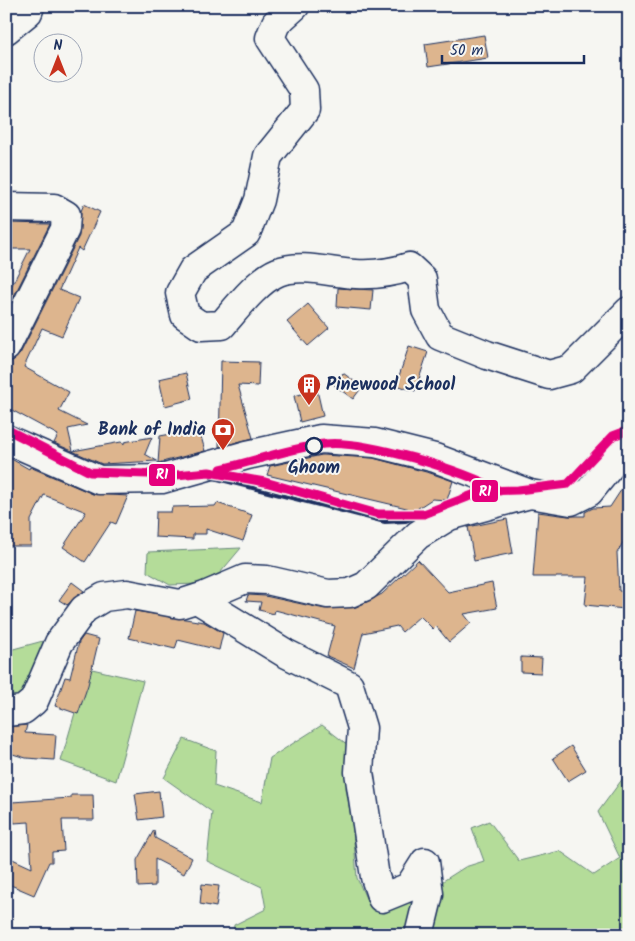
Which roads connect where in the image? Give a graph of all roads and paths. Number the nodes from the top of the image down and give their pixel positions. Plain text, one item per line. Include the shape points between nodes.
1 (30, 6) edge
2 (295, 6) edge
3 (6, 30) edge
4 (6, 207) edge
5 (629, 311) edge
6 (6, 347) edge
7 (6, 439) edge
8 (629, 443) edge
9 (530, 494) junction
10 (197, 599) junction
11 (6, 712) edge
12 (419, 935) edge

1 - 3 main road via 28,12
2 - 5 main road via 276,23 270,38 304,90 305,110 268,156 259,200 246,233 193,270 180,293 185,315 201,326 222,325 253,290 278,272 299,269 388,273 409,267 422,279 426,310 440,336 548,375 570,369
4 - 6 main road via 54,208 66,215 65,229
7 - 9 main road via 99,480 162,479 320,439 375,443 435,458
8 - 9 main road via 589,492 571,501
9 - 10 main road via 449,516 418,535 366,586 350,593 328,594 267,580 245,579
10 - 11 main road via 180,604 127,594 104,597 84,609 59,643 34,701 23,710
10 - 12 main road via 285,653 349,685 362,728 359,772 375,877 382,898 409,887 425,862 429,894

